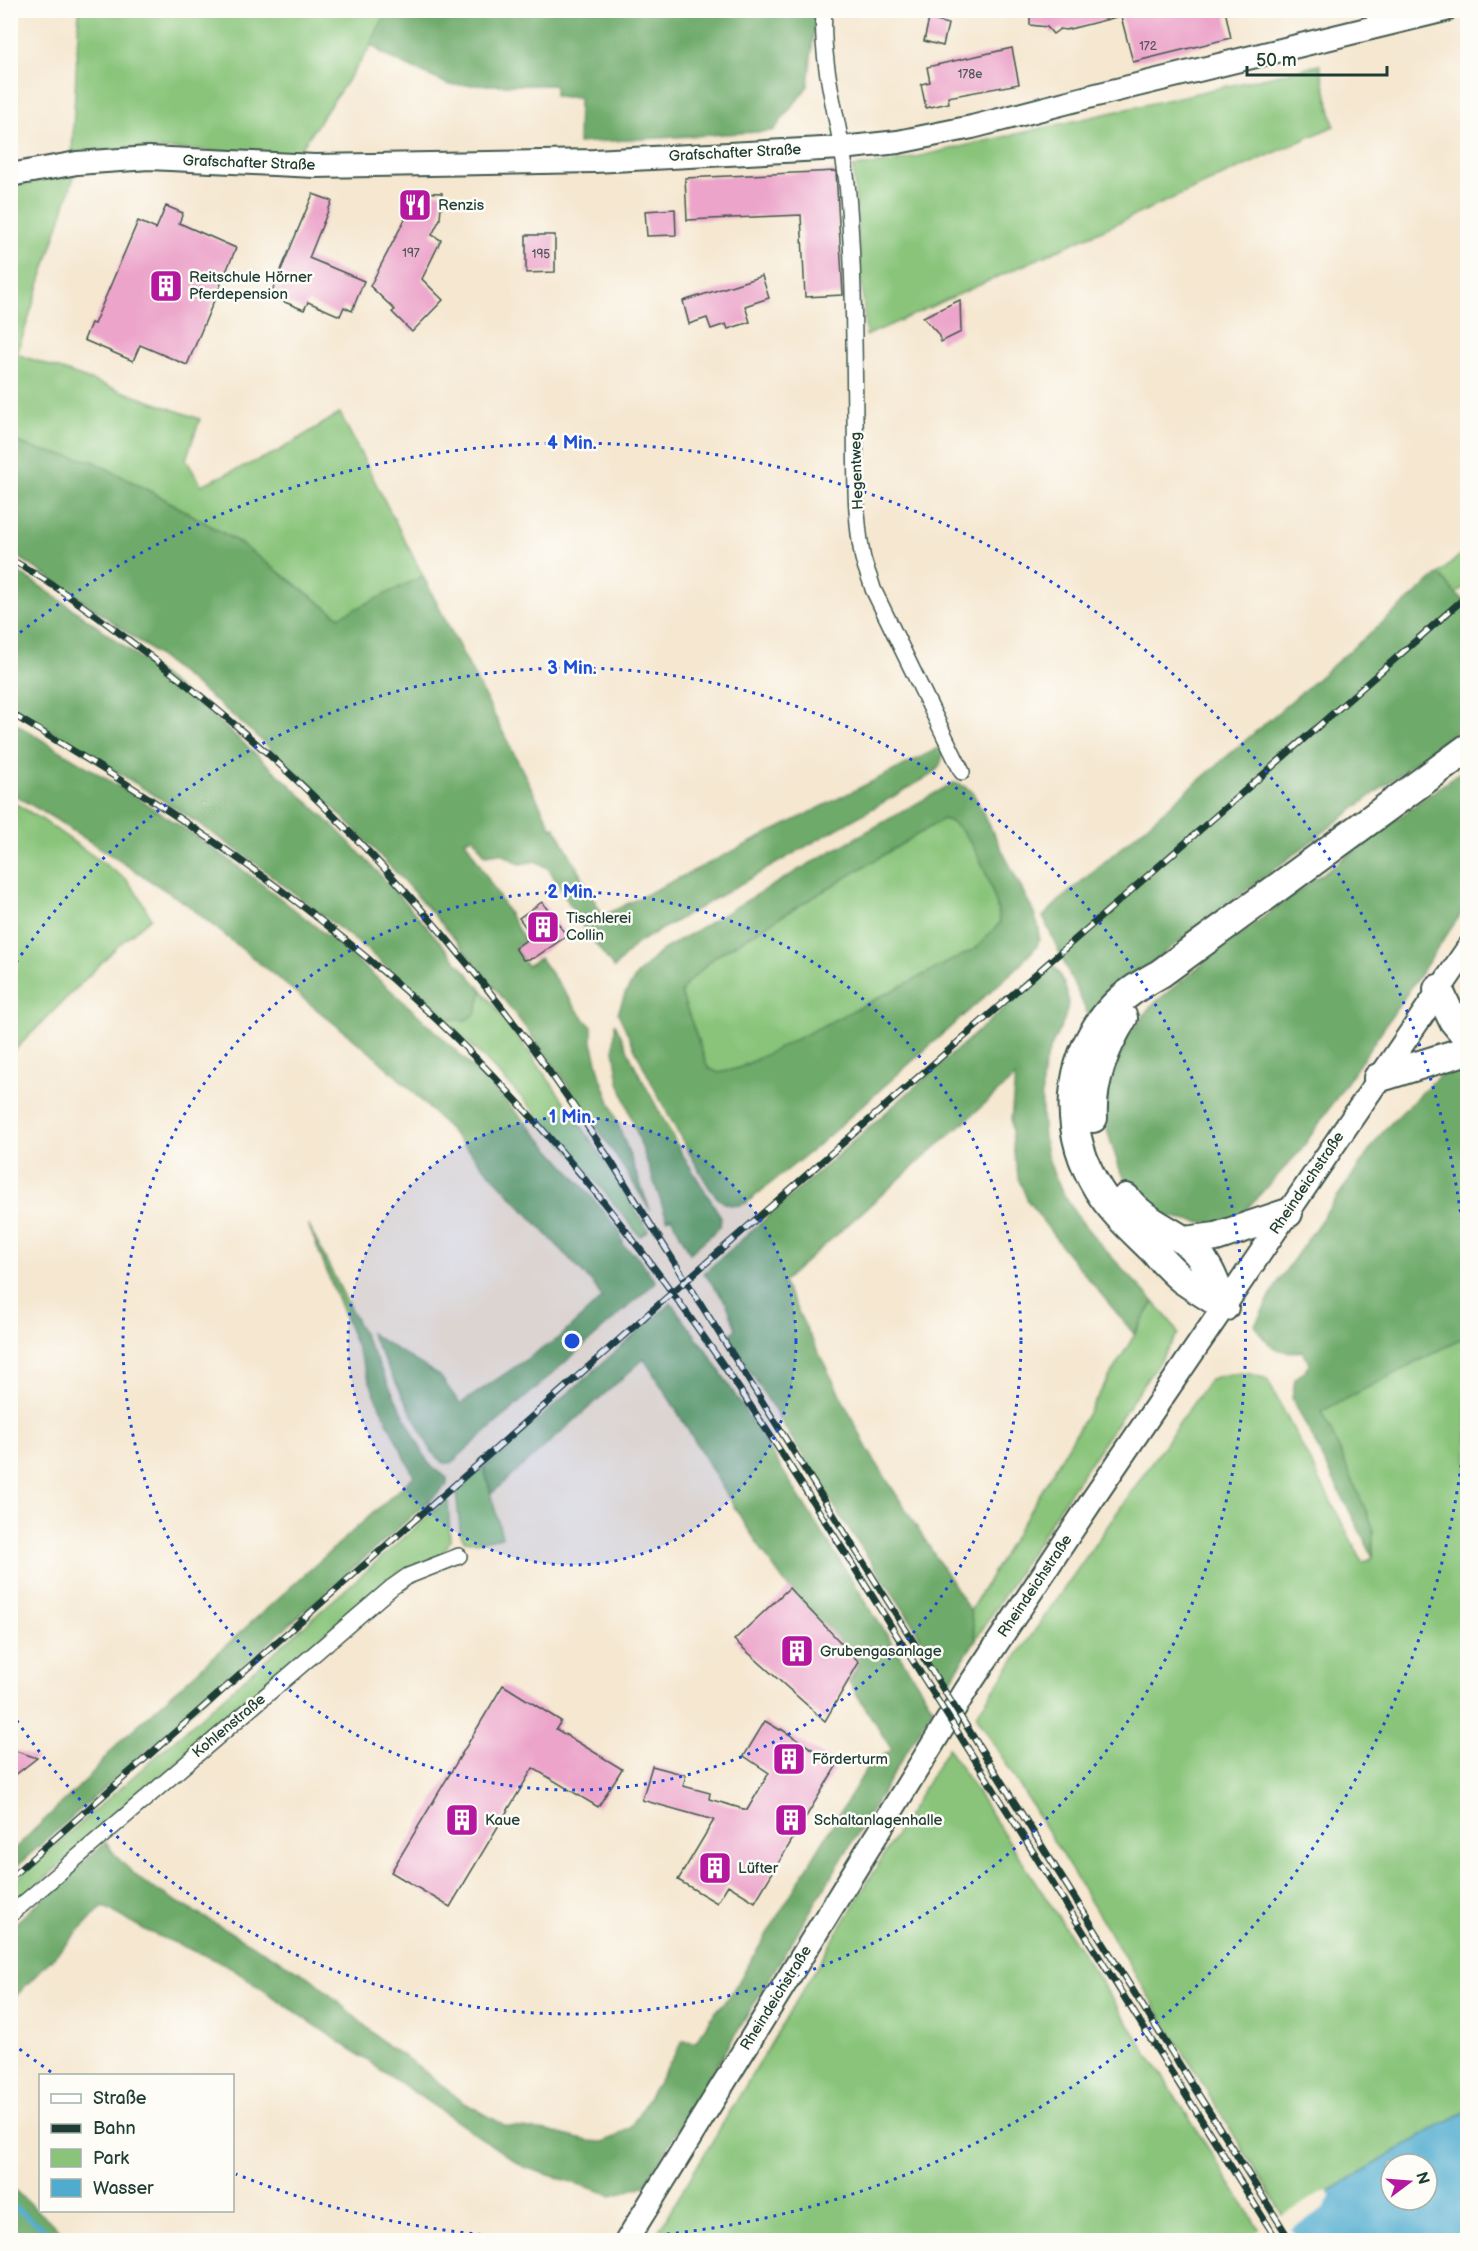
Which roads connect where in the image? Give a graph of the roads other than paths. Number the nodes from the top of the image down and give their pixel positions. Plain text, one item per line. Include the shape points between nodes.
1 (824, 10) edge
2 (1445, 10) edge
3 (842, 148) junction
4 (10, 175) edge
5 (1467, 748) edge
6 (962, 772) dead end
7 (1467, 948) edge
8 (1161, 973) junction
9 (1438, 989) junction
10 (1467, 1001) edge
11 (1467, 1038) edge
12 (1467, 1050) edge
13 (1378, 1078) junction
14 (1288, 1213) junction
15 (1185, 1241) junction
16 (1224, 1307) junction
17 (459, 1556) dead end
18 (10, 1915) edge
19 (627, 2241) edge

1 - 3 street, Hegentweg via 822,38
2 - 3 main road, Grafschafter Straße via 972,127 898,142
3 - 4 main road, Grafschafter Straße via 594,160 326,166 149,158 78,163
3 - 6 street, Hegentweg via 849,207 856,467 863,556 873,588
5 - 8 highway
7 - 9 main road, Rheindeichstraße
8 - 15 highway via 1125,1016 1104,1055 1092,1102 1094,1130 1114,1182 1130,1204
8 - 16 highway via 1114,1006 1086,1045 1077,1068 1077,1133 1098,1190 1119,1215 1181,1278
9 - 10 highway
9 - 11 highway
9 - 13 main road, Rheindeichstraße
12 - 13 highway
13 - 14 main road, Rheindeichstraße
14 - 15 highway via 1216,1237
14 - 16 main road, Rheindeichstraße
15 - 16 highway via 1213,1276
16 - 19 main road, Rheindeichstraße via 966,1690
17 - 18 street, Kohlenstraße via 408,1576 391,1588

